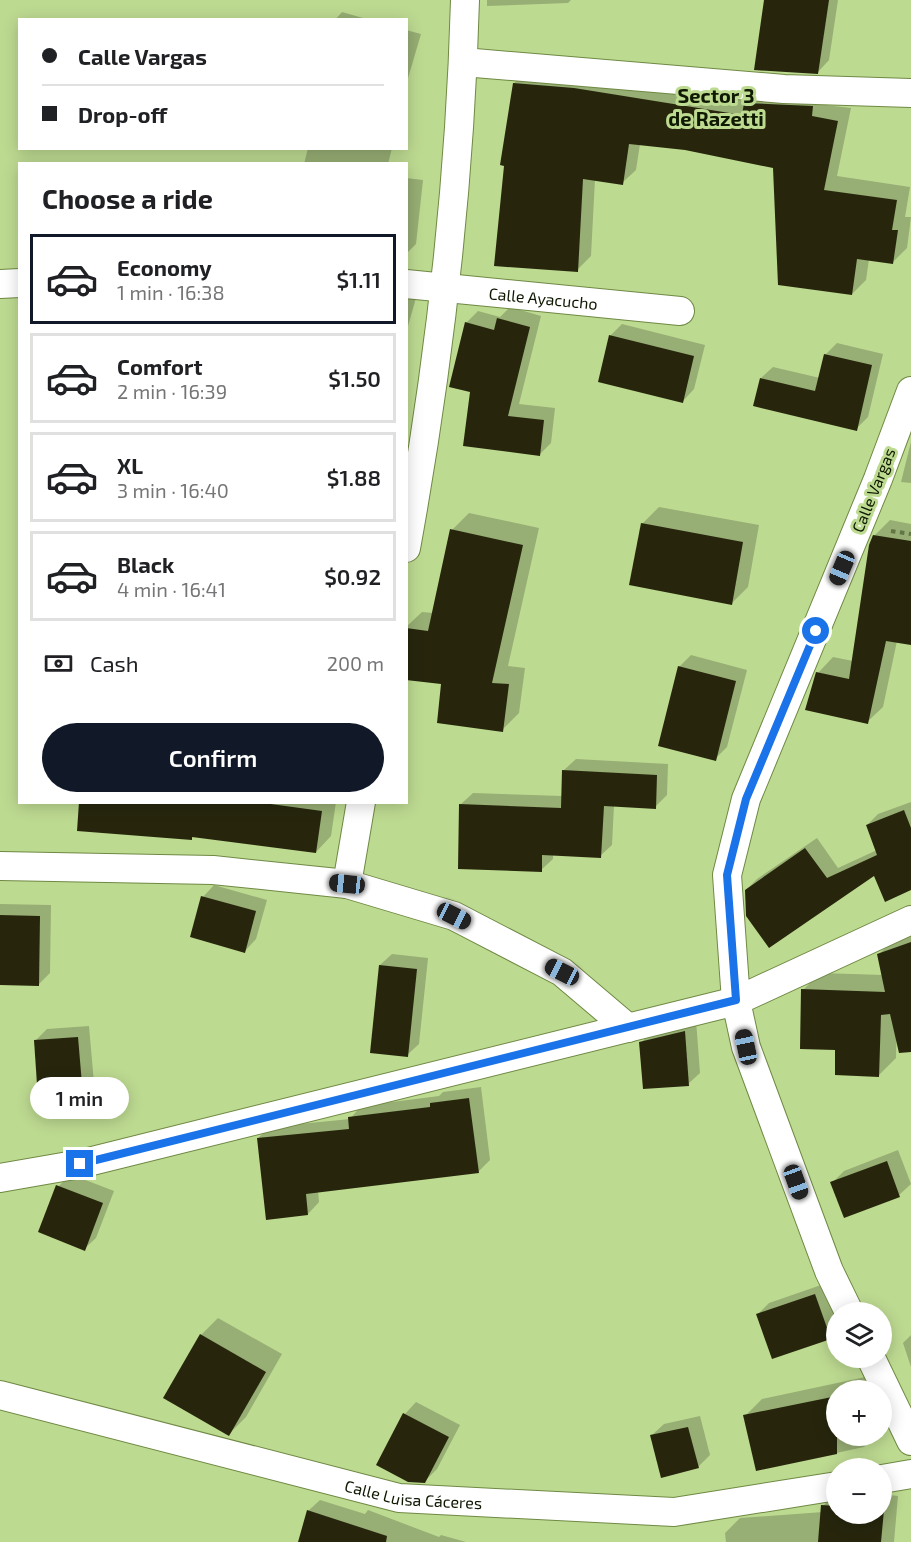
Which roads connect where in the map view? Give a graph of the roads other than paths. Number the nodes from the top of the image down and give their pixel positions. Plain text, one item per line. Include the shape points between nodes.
1 (465, 0) edge
2 (463, 62) junction
3 (911, 93) edge
4 (18, 283) edge
5 (0, 284) edge
6 (408, 284) edge
7 (444, 289) junction
8 (680, 311) dead end
9 (911, 391) edge
10 (408, 534) edge
11 (361, 804) edge
12 (0, 866) edge
13 (347, 884) junction
14 (911, 920) edge
15 (736, 1000) junction
16 (628, 1028) junction
17 (0, 1178) edge
18 (844, 1302) edge
19 (876, 1368) edge
20 (0, 1395) edge
21 (911, 1441) edge
22 (911, 1474) edge
23 (892, 1477) edge
24 (826, 1488) edge

1 - 2 street
2 - 3 street via 784,89
2 - 7 street via 453,220
4 - 5 street
6 - 7 street, Calle Ayacucho
7 - 8 street, Calle Ayacucho
7 - 10 street
9 - 15 street, Calle Vargas via 875,489 746,799 727,875
11 - 13 street
12 - 13 street via 213,870
13 - 16 street via 454,916 562,972
14 - 15 street
15 - 16 street
15 - 18 street, Calle Vargas via 746,1047
16 - 17 street via 92,1162
19 - 21 street
20 - 24 street, Calle Luisa Cáceres via 399,1498 675,1512
22 - 23 street

